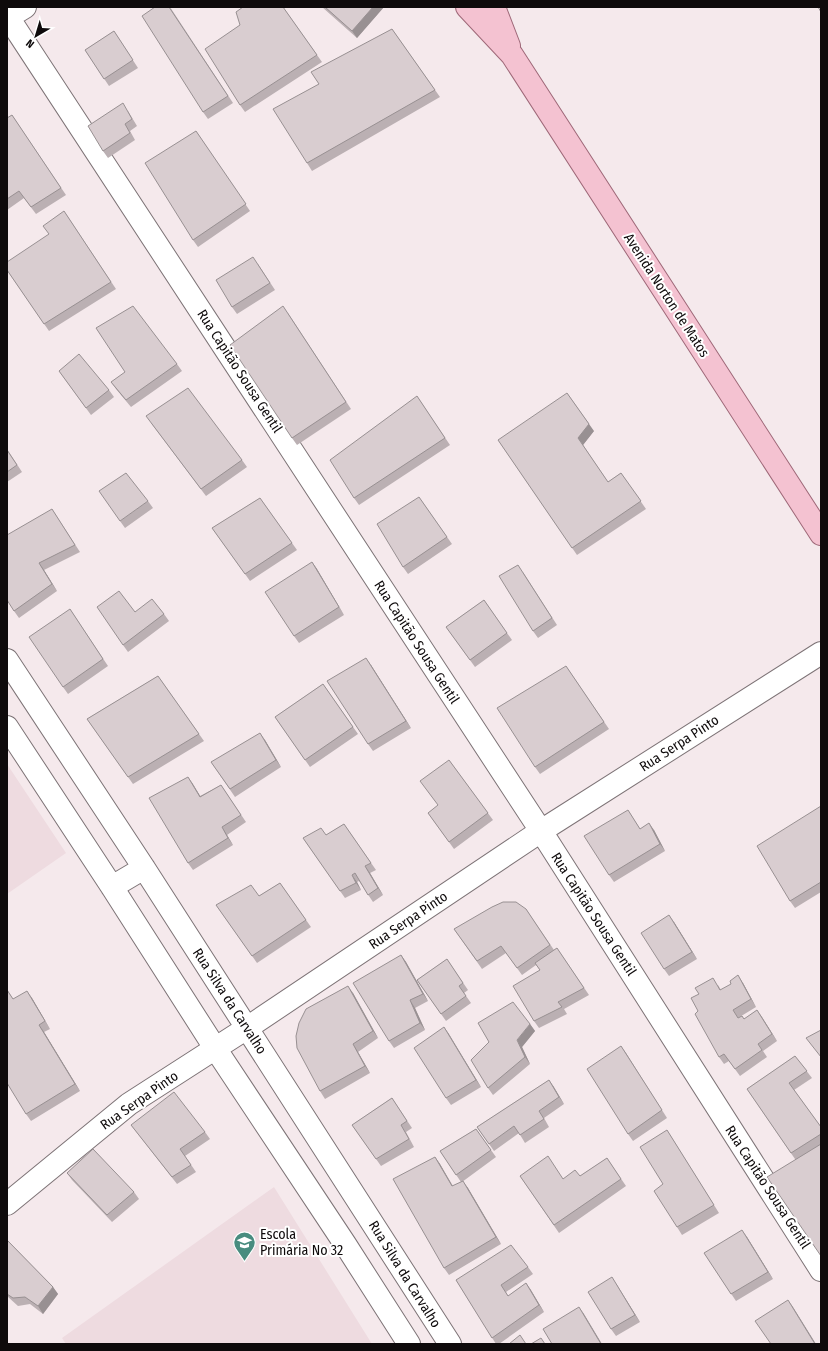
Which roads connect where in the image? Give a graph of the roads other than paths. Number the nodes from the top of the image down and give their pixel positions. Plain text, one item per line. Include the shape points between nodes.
1 (467, 7) edge
2 (494, 7) edge
3 (13, 14) edge
4 (512, 55) junction
5 (821, 534) edge
6 (821, 653) edge
7 (7, 660) edge
8 (7, 727) edge
9 (541, 831) junction
10 (144, 868) junction
11 (112, 887) junction
12 (247, 1028) junction
13 (215, 1048) junction
14 (7, 1204) edge
15 (374, 1224) junction
16 (345, 1244) junction
17 (821, 1270) edge
18 (409, 1344) edge
19 (450, 1344) edge

1 - 4 main road, Avenida Norton de Matos
2 - 4 main road, Avenida Norton de Matos
3 - 9 street, Rua Capitão Sousa Gentil
4 - 5 main road, Avenida Norton de Matos
6 - 9 street, Rua Serpa Pinto
7 - 10 street, Rua Silva da Carvalho
8 - 11 street
9 - 12 street, Rua Serpa Pinto
9 - 17 street, Rua Capitão Sousa Gentil
10 - 11 street
10 - 12 street, Rua Silva da Carvalho
11 - 13 street
12 - 13 street, Rua Serpa Pinto
12 - 15 street, Rua Silva da Carvalho
13 - 14 street, Rua Serpa Pinto via 129,1104
13 - 16 street
15 - 16 street
15 - 19 street, Rua Silva da Carvalho
16 - 18 street

